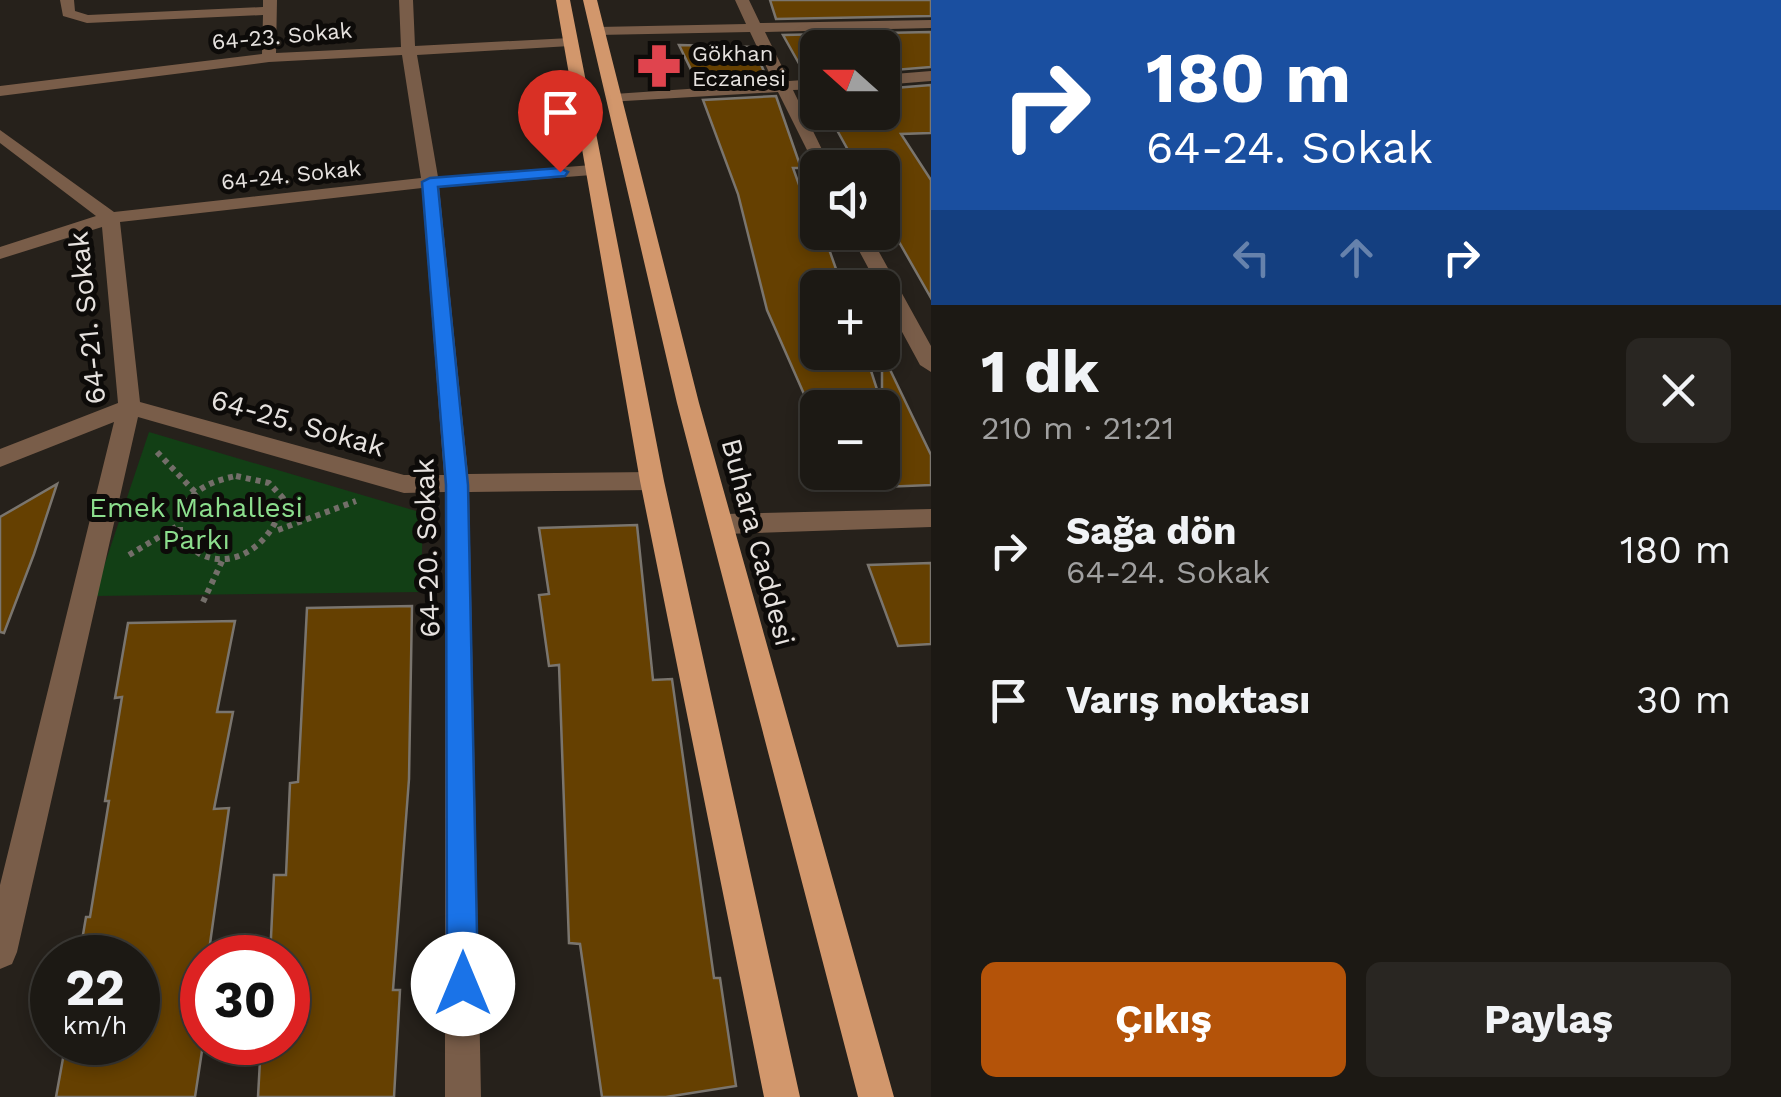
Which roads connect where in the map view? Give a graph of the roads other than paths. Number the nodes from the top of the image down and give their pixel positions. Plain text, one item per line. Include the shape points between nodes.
1 (68, 0) edge
2 (406, 0) edge
3 (563, 0) edge
4 (590, 0) edge
5 (742, 0) edge
6 (270, 5) edge
7 (931, 24) edge
8 (753, 26) junction
9 (598, 31) junction
10 (570, 42) junction
11 (408, 48) junction
12 (269, 58) junction
13 (931, 76) edge
14 (900, 79) edge
15 (800, 86) edge
16 (783, 87) junction
17 (0, 91) edge
18 (614, 99) junction
19 (0, 135) edge
20 (815, 150) edge
21 (592, 170) junction
22 (430, 182) junction
23 (110, 218) junction
24 (868, 250) edge
25 (0, 253) edge
26 (931, 366) edge
27 (129, 406) junction
28 (0, 458) edge
29 (652, 481) junction
30 (457, 485) junction
31 (931, 518) edge
32 (724, 524) junction
33 (0, 952) edge
34 (463, 1097) edge
35 (782, 1097) edge
36 (876, 1097) edge

1 - 6 street via 68,12 87,19
2 - 11 street, 64-20. Sokak
3 - 10 main road
4 - 9 main road, Buhara Caddesi
5 - 8 street
6 - 12 street
7 - 8 street
8 - 9 street
8 - 16 street
9 - 18 main road, Buhara Caddesi
10 - 11 street, 64-23. Sokak
10 - 21 main road
11 - 12 street, 64-23. Sokak
11 - 22 street, 64-20. Sokak
12 - 17 street, 64-23. Sokak
13 - 14 street
15 - 16 street
16 - 18 street
16 - 20 street
18 - 32 main road, Buhara Caddesi
19 - 23 street, 64-21. Sokak
21 - 22 street, 64-24. Sokak
21 - 29 main road
22 - 23 street, 64-24. Sokak
22 - 30 street, 64-20. Sokak
23 - 25 street, 64-24. Sokak
23 - 27 street, 64-21. Sokak
24 - 26 street
27 - 28 street
27 - 30 street, 64-25. Sokak via 404,484
27 - 33 street, 64-21. Sokak
29 - 30 street, 64-25. Sokak
29 - 35 main road
30 - 34 street, 64-20. Sokak
31 - 32 street
32 - 36 main road, Buhara Caddesi

